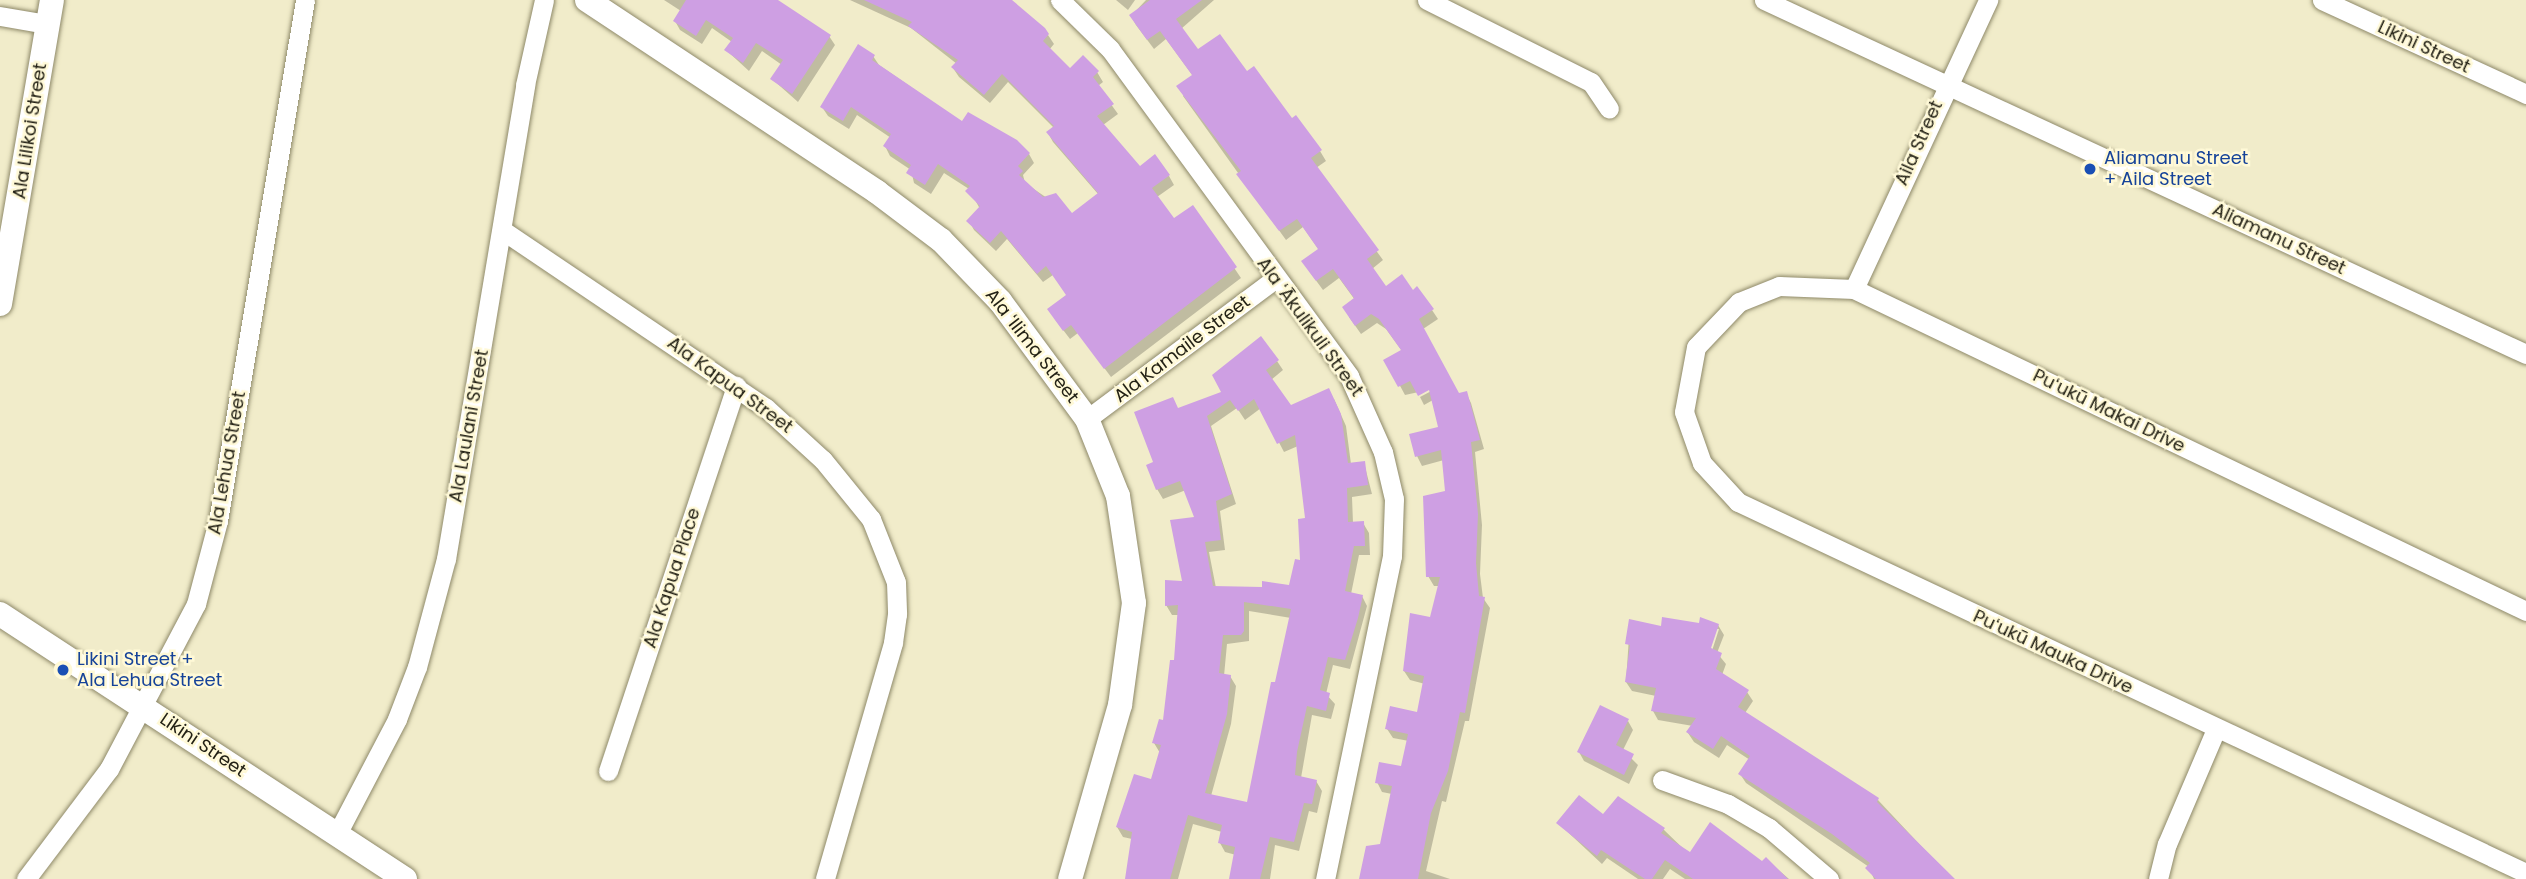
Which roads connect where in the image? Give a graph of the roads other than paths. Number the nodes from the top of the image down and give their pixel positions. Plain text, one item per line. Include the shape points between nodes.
1 (305, 0) edge
2 (544, 0) edge
3 (587, 0) edge
4 (1060, 0) edge
5 (1427, 0) edge
6 (1765, 0) edge
7 (1988, 0) edge
8 (2322, 0) edge
9 (50, 12) edge
10 (0, 16) edge
11 (1946, 83) junction
12 (2526, 94) edge
13 (1609, 109) dead end
14 (502, 230) junction
15 (1276, 278) junction
16 (1854, 289) junction
17 (0, 304) edge
18 (1696, 347) joint
19 (2526, 354) edge
20 (736, 386) junction
21 (1087, 419) junction
22 (2526, 611) edge
23 (0, 614) edge
24 (146, 706) junction
25 (2216, 729) junction
26 (608, 771) dead end
27 (1662, 780) dead end
28 (337, 835) junction
29 (2526, 873) edge
30 (26, 879) edge
31 (405, 879) edge
32 (825, 879) edge
33 (1070, 879) edge
34 (1325, 879) edge
35 (1829, 879) edge
36 (2158, 879) edge

1 - 24 street, Ala Lehua Street via 218,521 196,604
2 - 14 street, Ala Laulani Street
3 - 21 street, Ala ʻIlima Street via 877,192 941,240 1000,302
4 - 15 street, Ala ʻĀkulikuli Street via 1110,49
5 - 13 street via 1591,82
6 - 11 street, Aliamanu Street
7 - 11 street, Aila Street
8 - 12 street, Likini Street
9 - 10 street
9 - 17 street, Ala Lilikoi Street
11 - 16 street, Aila Street
11 - 19 street, Aliamanu Street
14 - 20 street, Ala Kapua Street
14 - 28 street, Ala Laulani Street via 435,606 397,719
15 - 21 street, Ala Kamaile Street
15 - 34 street, Ala ʻĀkulikuli Street via 1364,403 1394,499 1388,585
16 - 18 street, Puʻukū Makai Drive via 1779,286 1739,302
16 - 22 street, Puʻukū Makai Drive
18 - 25 street, Puʻukū Mauka Drive via 1684,412 1702,463 1738,502
20 - 26 street, Ala Kapua Place
20 - 32 street, Ala Kapua Street via 799,434 850,492 871,519 896,582 893,643
21 - 33 street, Ala ʻIlima Street via 1118,496 1132,573 1133,613 1121,705
23 - 24 street, Likini Street
24 - 28 street, Likini Street
24 - 30 street, Ala Lehua Street via 84,806
25 - 29 street, Puʻukū Mauka Drive
25 - 36 street via 2167,844
27 - 35 street via 1728,804 1769,828
28 - 31 street, Likini Street

